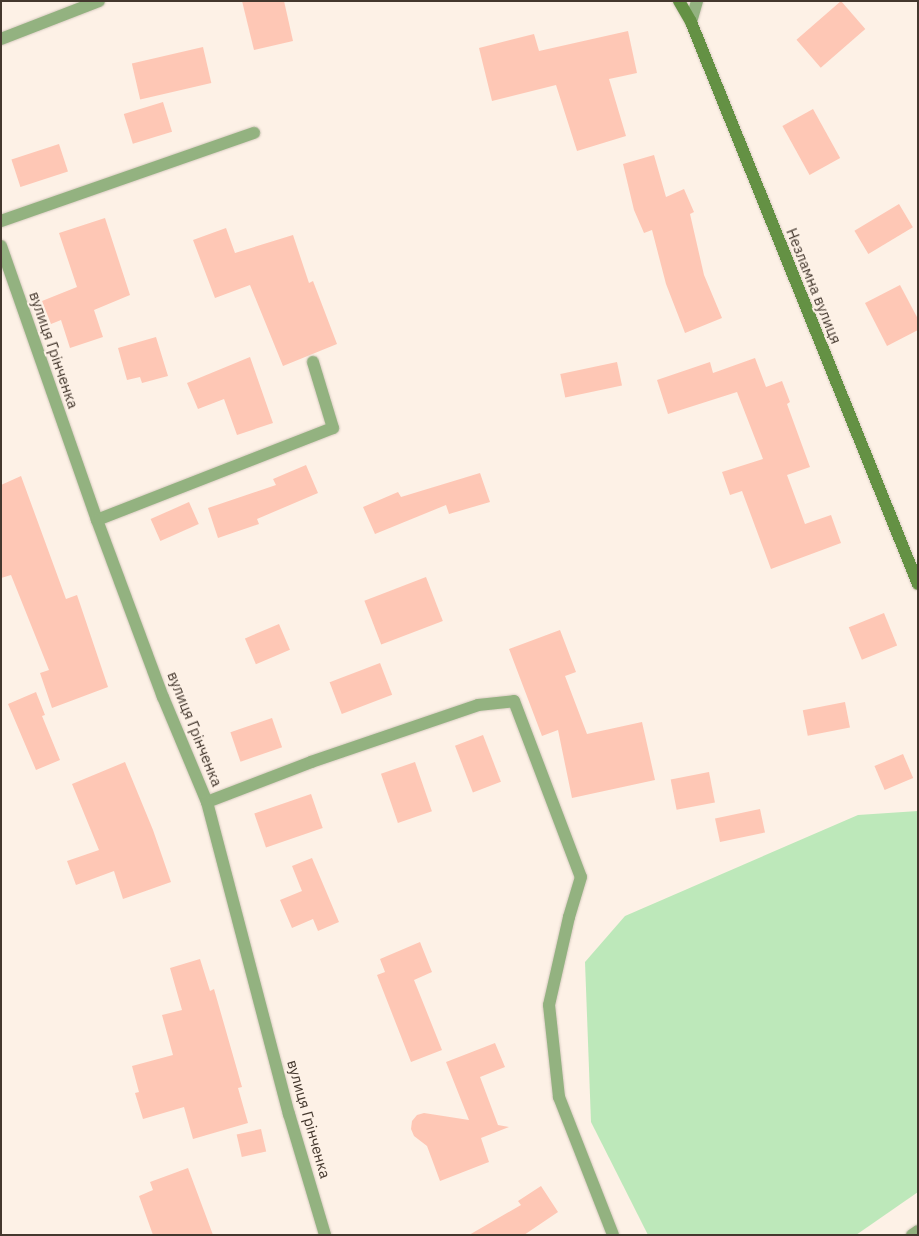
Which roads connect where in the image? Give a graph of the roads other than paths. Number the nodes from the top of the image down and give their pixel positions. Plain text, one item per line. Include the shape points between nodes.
1 (99, 1) edge
2 (679, 1) edge
3 (697, 1) edge
4 (691, 22) junction
5 (1, 39) edge
6 (254, 133) dead end
7 (1, 221) edge
8 (1, 246) edge
9 (312, 362) dead end
10 (98, 520) junction
11 (918, 584) edge
12 (207, 802) junction
13 (918, 1231) edge
14 (325, 1235) edge
15 (614, 1235) edge
16 (912, 1235) edge

1 - 5 street
2 - 4 street, Незламна вулиця
3 - 4 street
4 - 11 street, Незламна вулиця
6 - 7 street
8 - 10 street, вулиця Грінченка
9 - 10 street via 333,428
10 - 12 street, вулиця Грінченка via 163,697
12 - 14 street, вулиця Грінченка via 289,1114
12 - 15 street via 478,705 514,701 581,877 550,1005 559,1097
13 - 16 street

